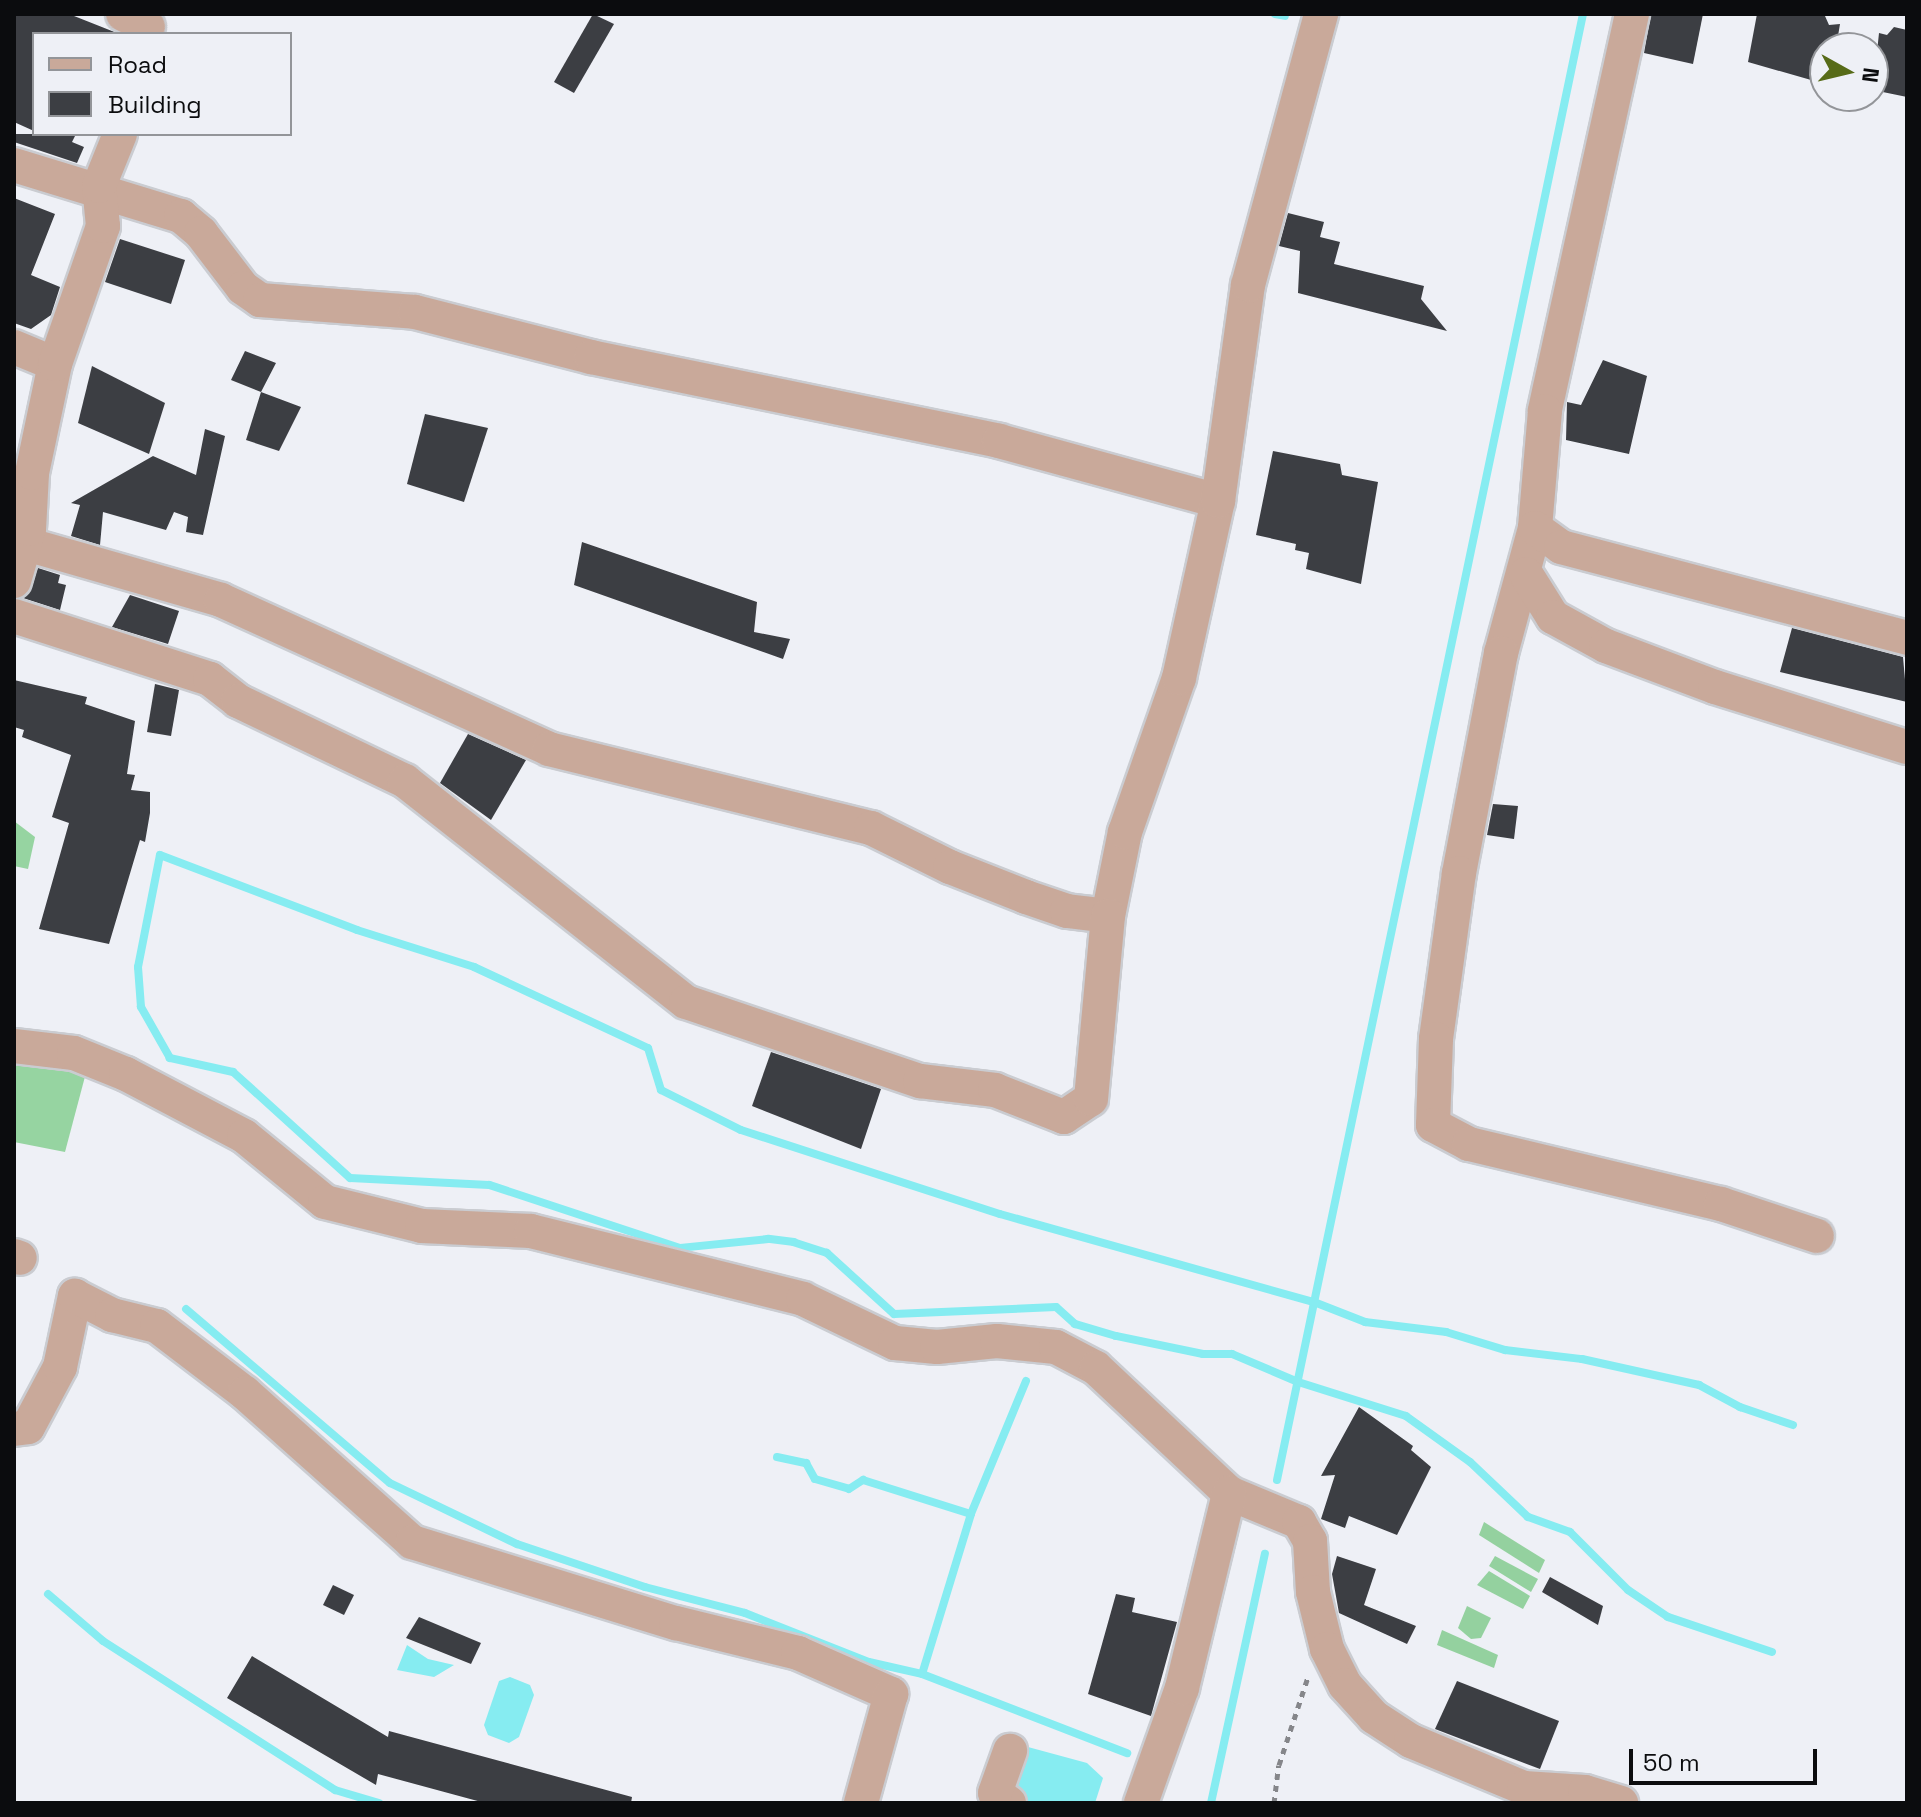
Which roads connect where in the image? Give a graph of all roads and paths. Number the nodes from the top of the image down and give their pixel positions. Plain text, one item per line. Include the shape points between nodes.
1 (1321, 14) edge
2 (1632, 14) edge
3 (119, 136) edge
4 (14, 165) edge
5 (98, 194) junction
6 (14, 347) edge
7 (55, 364) junction
8 (23, 496) edge
9 (1218, 501) junction
10 (1535, 528) junction
11 (26, 544) junction
12 (1526, 574) junction
13 (14, 581) edge
14 (14, 616) edge
15 (1907, 638) edge
16 (1907, 747) edge
17 (1108, 916) junction
18 (14, 1046) edge
19 (1817, 1236) dead end
20 (14, 1429) edge
21 (1229, 1493) junction
22 (1327, 1649) junction
23 (1010, 1751) dead end
24 (861, 1803) edge
25 (1009, 1803) edge
26 (1141, 1803) edge
27 (1274, 1803) edge
28 (1621, 1803) edge

1 - 9 street via 1248,285
2 - 10 street via 1545,411
3 - 5 street
4 - 5 street
5 - 7 street via 103,226
5 - 9 street via 181,216 243,288 260,300 415,312 591,357 999,441
6 - 7 street
7 - 8 street
8 - 11 street
9 - 17 street via 1179,678 1125,832
10 - 12 street
10 - 15 street via 1561,547
11 - 13 street
11 - 17 street via 221,600 549,749 871,828 1026,897 1067,911
12 - 16 street via 1553,617 1606,646 1715,687
12 - 19 street via 1501,653 1459,873 1436,1039 1433,1125 1469,1144 1721,1204
14 - 17 street via 210,679 238,701 405,781 686,1002 920,1081 995,1090 1064,1117 1091,1099
18 - 21 street via 74,1053 126,1074 244,1136 325,1202 422,1226 531,1231 803,1299 895,1343 937,1347 997,1341 1056,1347 1096,1368
20 - 24 street via 28,1427 60,1367 75,1296 112,1315 157,1326 245,1393 412,1542 676,1623 798,1653 891,1694
21 - 22 street via 1284,1513 1305,1531
21 - 26 street via 1182,1688
22 - 27 path via 1305,1681 1279,1765
22 - 28 street via 1358,1701 1411,1741 1524,1788 1585,1792
23 - 25 street via 995,1793

